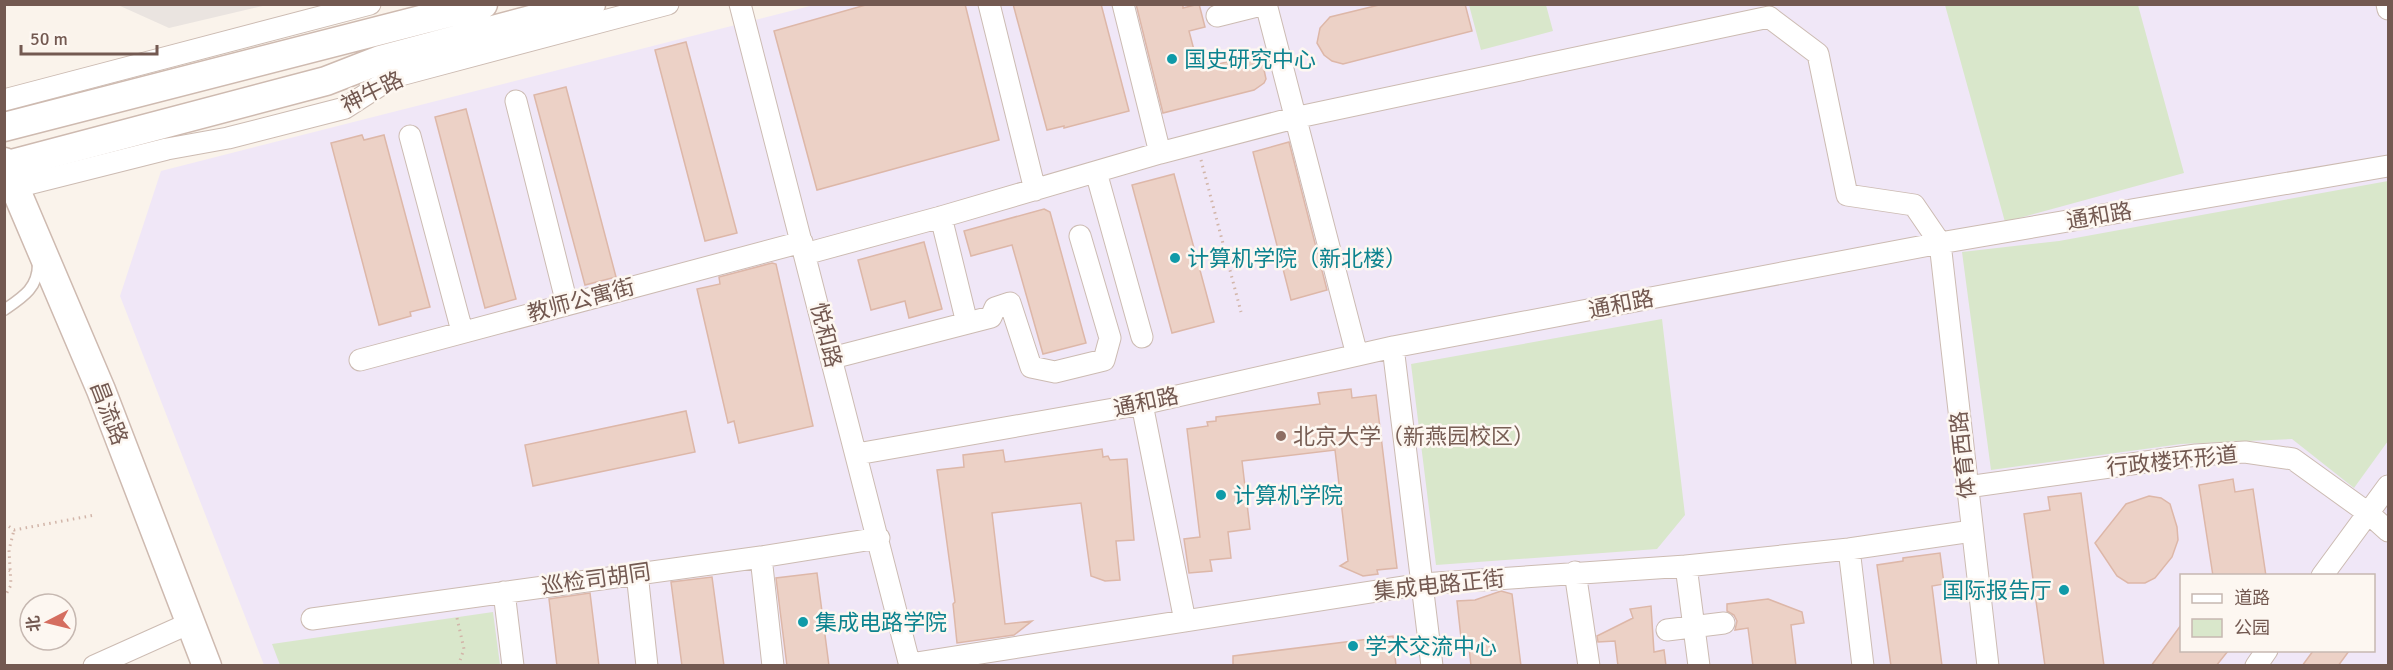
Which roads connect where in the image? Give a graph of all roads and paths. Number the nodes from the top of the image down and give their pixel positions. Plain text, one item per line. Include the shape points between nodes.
1 (370, 4) edge
2 (483, 4) edge
3 (591, 4) edge
4 (668, 4) edge
5 (740, 4) edge
6 (989, 4) edge
7 (1123, 4) edge
8 (1265, 4) edge
9 (2387, 4) edge
10 (2388, 9) edge
11 (1217, 16) dead end
12 (4, 100) edge
13 (516, 101) dead end
14 (1294, 118) junction
15 (4, 127) edge
16 (410, 136) dead end
17 (1197, 143) junction
18 (1160, 153) junction
19 (2388, 166) edge
20 (1096, 172) junction
21 (7, 174) edge
22 (1035, 190) junction
23 (941, 217) junction
24 (1080, 236) dead end
25 (38, 242) junction
26 (1940, 243) junction
27 (804, 248) junction
28 (567, 304) junction
29 (4, 310) edge
30 (1241, 312) dead end
31 (967, 323) junction
32 (462, 331) junction
33 (1142, 337) dead end
34 (1393, 347) junction
35 (1357, 355) junction
36 (832, 358) junction
37 (360, 360) dead end
38 (1142, 404) junction
39 (857, 454) junction
40 (2388, 486) edge
41 (1967, 487) junction
42 (2368, 513) junction
43 (95, 515) dead end
44 (4, 523) edge
45 (14, 530) junction
46 (1972, 531) junction
47 (2388, 531) edge
48 (879, 538) junction
49 (1849, 549) junction
50 (761, 557) junction
51 (1686, 566) junction
52 (4, 567) edge
53 (10, 572) junction
54 (637, 573) junction
55 (1575, 573) junction
56 (2323, 574) edge
57 (1422, 584) junction
58 (504, 592) junction
59 (4, 598) edge
60 (452, 600) junction
61 (312, 619) dead end
62 (1185, 621) junction
63 (190, 623) junction
64 (1724, 623) dead end
65 (1694, 627) junction
66 (1667, 630) dead end
67 (2266, 652) edge
68 (910, 665) edge
69 (94, 666) edge
70 (207, 666) edge
71 (458, 666) edge
72 (513, 666) edge
73 (647, 666) edge
74 (773, 666) edge
75 (1432, 666) edge
76 (1589, 666) edge
77 (1699, 666) edge
78 (1863, 666) edge
79 (1988, 666) edge
80 (2256, 666) edge

1 - 12 street
2 - 15 main road
3 - 21 main road, 神牛路 via 380,60 326,81
4 - 21 street, 神牛路 via 393,77 345,108 228,138
5 - 27 street, 悦和路
6 - 22 street
7 - 18 street
8 - 11 street
8 - 14 street
9 - 10 street
13 - 28 street
14 - 17 street, 教师公寓街
14 - 26 street, 教师公寓街 via 1769,17 1818,54 1847,195 1914,205
14 - 35 street
16 - 32 street
17 - 18 street, 教师公寓街
17 - 30 path
18 - 20 street, 教师公寓街
19 - 26 street, 通和路
20 - 22 street, 教师公寓街
20 - 33 street
21 - 25 main road, 昌流路
22 - 23 street, 教师公寓街
23 - 27 street, 教师公寓街
23 - 31 street
24 - 31 street via 1110,338 1104,360 1055,372 1030,367 1010,303 995,308 991,317
25 - 29 lane via 38,278 24,297
25 - 63 main road, 昌流路 via 101,390
26 - 34 street, 通和路
26 - 41 street, 体育西路
27 - 28 street, 教师公寓街
27 - 36 street, 悦和路
28 - 32 street, 教师公寓街
31 - 36 street
32 - 37 street, 教师公寓街
34 - 35 street, 通和路
34 - 57 street
35 - 38 street, 通和路
36 - 39 street, 悦和路
38 - 39 street, 通和路
38 - 62 street
39 - 48 street, 悦和路
40 - 42 street
41 - 42 street, 行政楼环形道 via 2196,455 2246,452 2294,459
41 - 46 street, 体育西路
42 - 47 street, 行政楼环形道
42 - 56 street
43 - 45 path
44 - 45 path
45 - 53 path via 9,550
46 - 49 street, 集成电路正街
46 - 79 street, 体育西路
48 - 50 street, 巡检司胡同
48 - 68 street, 悦和路
49 - 51 street, 集成电路正街
49 - 78 street
50 - 54 street, 巡检司胡同
50 - 74 street
51 - 55 street, 集成电路正街
51 - 65 street
52 - 53 path
53 - 59 path via 11,585
54 - 58 street, 巡检司胡同
54 - 73 street
55 - 57 street, 集成电路正街
55 - 76 street
57 - 62 street, 集成电路正街
57 - 75 street
58 - 60 street, 巡检司胡同
58 - 72 street
60 - 61 street, 巡检司胡同
60 - 71 path via 464,649
62 - 68 street, 集成电路正街
63 - 69 street
63 - 70 main road, 昌流路
64 - 65 street
65 - 66 street
65 - 77 street
67 - 80 street

